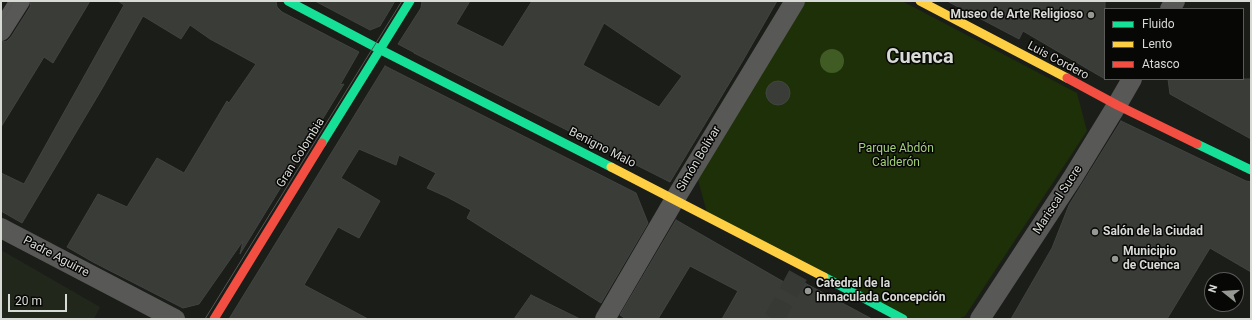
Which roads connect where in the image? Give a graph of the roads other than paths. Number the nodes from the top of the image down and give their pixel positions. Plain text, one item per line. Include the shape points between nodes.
1 (20, 1) edge
2 (288, 1) edge
3 (410, 1) edge
4 (796, 1) edge
5 (920, 1) edge
6 (1, 32) edge
7 (380, 49) junction
8 (1131, 80) edge
9 (1117, 106) junction
10 (1251, 170) edge
11 (675, 199) junction
12 (1, 228) edge
13 (175, 319) edge
14 (214, 319) edge
15 (605, 319) edge
16 (903, 319) edge
17 (980, 319) edge

1 - 6 street
2 - 7 street, Benigno Malo
3 - 7 street, Gran Colombia
4 - 11 street, Simón Bolívar
5 - 9 street, Luis Cordero
7 - 11 street, Benigno Malo
7 - 14 street, Gran Colombia
8 - 9 street, Mariscal Sucre
9 - 10 street, Luis Cordero
9 - 17 street, Mariscal Sucre
11 - 15 street, Simón Bolívar
11 - 16 street, Benigno Malo
12 - 13 street, Padre Aguirre

